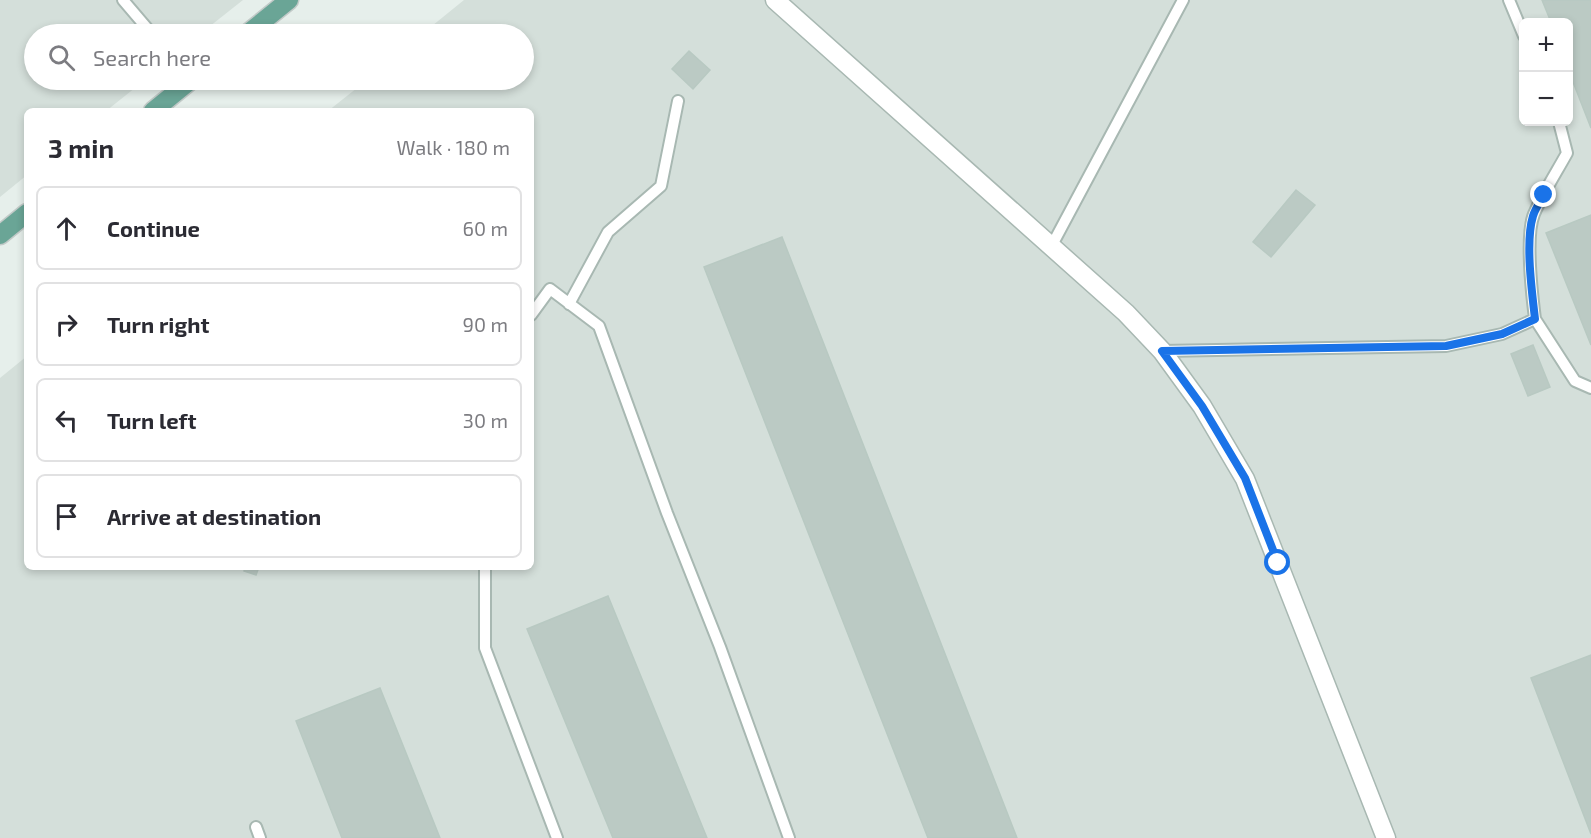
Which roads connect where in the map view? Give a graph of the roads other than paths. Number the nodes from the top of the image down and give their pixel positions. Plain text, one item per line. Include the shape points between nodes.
1 (123, 0) edge
2 (289, 0) edge
3 (775, 0) edge
4 (1183, 0) edge
5 (1509, 0) edge
6 (143, 24) edge
7 (259, 24) edge
8 (1519, 24) edge
9 (179, 90) edge
10 (678, 101) dead end
11 (157, 108) edge
12 (1560, 126) edge
13 (24, 215) edge
14 (0, 235) edge
15 (1051, 247) junction
16 (569, 304) junction
17 (534, 311) edge
18 (1535, 319) junction
19 (1162, 351) junction
20 (1591, 388) edge
21 (485, 570) edge
22 (256, 827) dead end
23 (260, 838) edge
24 (557, 838) edge
25 (789, 838) edge
26 (1386, 838) edge

1 - 6 lane
2 - 7 main road
3 - 15 street
4 - 15 lane
5 - 8 lane
9 - 11 main road
10 - 16 lane via 661,186 608,232
12 - 18 lane via 1567,153 1533,216 1530,246
13 - 14 main road
15 - 19 street via 1126,313
16 - 17 lane via 549,289
16 - 25 lane via 599,326
18 - 19 lane via 1502,334 1446,346
18 - 20 lane via 1575,381
19 - 26 street via 1202,406 1245,478
21 - 24 lane via 485,648
22 - 23 lane

